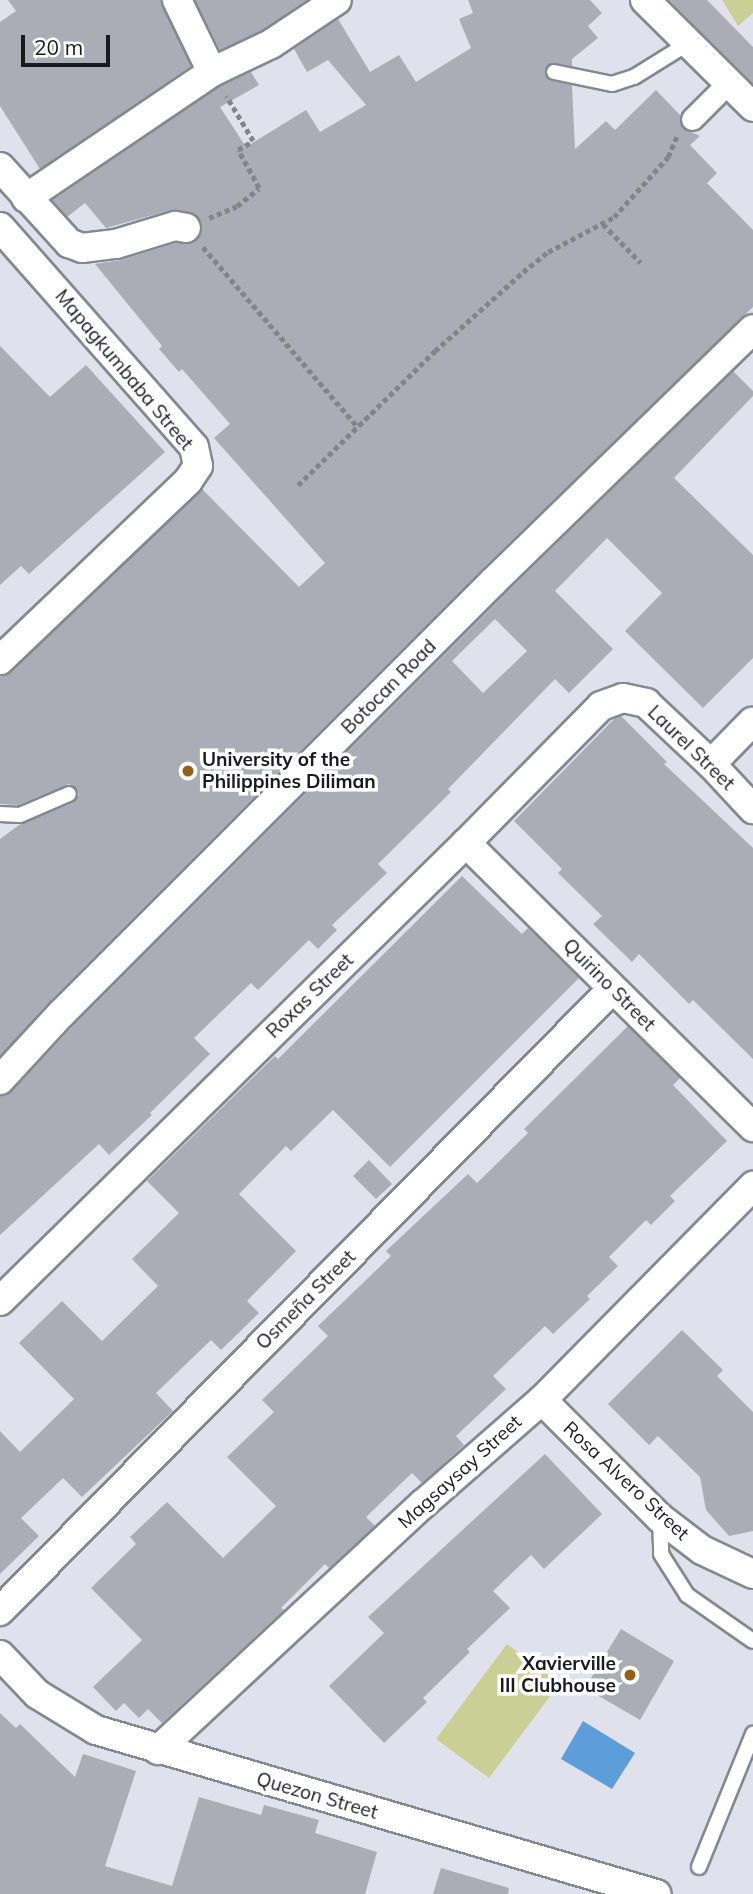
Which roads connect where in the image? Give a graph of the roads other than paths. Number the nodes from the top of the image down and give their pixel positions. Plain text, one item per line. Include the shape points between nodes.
1 (177, 0) edge
2 (337, 0) edge
3 (645, 0) edge
4 (687, 44) junction
5 (212, 72) junction
6 (554, 72) dead end
7 (727, 84) junction
8 (753, 107) edge
9 (692, 119) road end
10 (0, 167) edge
11 (26, 198) junction
12 (0, 227) edge
13 (186, 228) road end
14 (753, 329) edge
15 (0, 660) edge
16 (624, 698) joint
17 (752, 722) edge
18 (711, 764) junction
19 (69, 794) dead end
20 (753, 809) edge
21 (0, 814) edge
22 (466, 843) junction
23 (612, 989) junction
24 (0, 1080) edge
25 (753, 1126) edge
26 (753, 1186) edge
27 (0, 1301) edge
28 (541, 1399) junction
29 (660, 1518) junction
30 (750, 1568) edge
31 (0, 1611) edge
32 (753, 1641) edge
33 (0, 1655) edge
34 (753, 1734) edge
35 (158, 1750) junction
36 (699, 1867) dead end
37 (656, 1894) edge

1 - 5 street
2 - 5 street via 271,44
3 - 4 street
4 - 6 lane via 634,77 612,84
4 - 7 street
5 - 11 street
7 - 8 street
7 - 9 street
10 - 11 street
11 - 13 street via 69,243 82,248 116,244 175,226
12 - 15 street, Mapagkumbaba Street via 194,447 198,466 188,481
14 - 24 street, Botocan Road via 475,601
16 - 18 street, Laurel Street via 646,703
16 - 22 street, Roxas Street via 601,706
17 - 18 street
18 - 20 street, Laurel Street
19 - 21 lane via 20,816
22 - 23 street, Quirino Street
22 - 27 street, Roxas Street
23 - 25 street, Quirino Street
23 - 31 street, Osmeña Street
26 - 28 street, Magsaysay Street
28 - 29 street, Rosa Alvero Street
28 - 35 street, Magsaysay Street
29 - 30 street, Rosa Alvero Street via 702,1550
29 - 32 lane via 661,1554 687,1595
33 - 35 street, Quezon Street via 37,1695 96,1730
34 - 36 lane
35 - 37 street, Quezon Street

